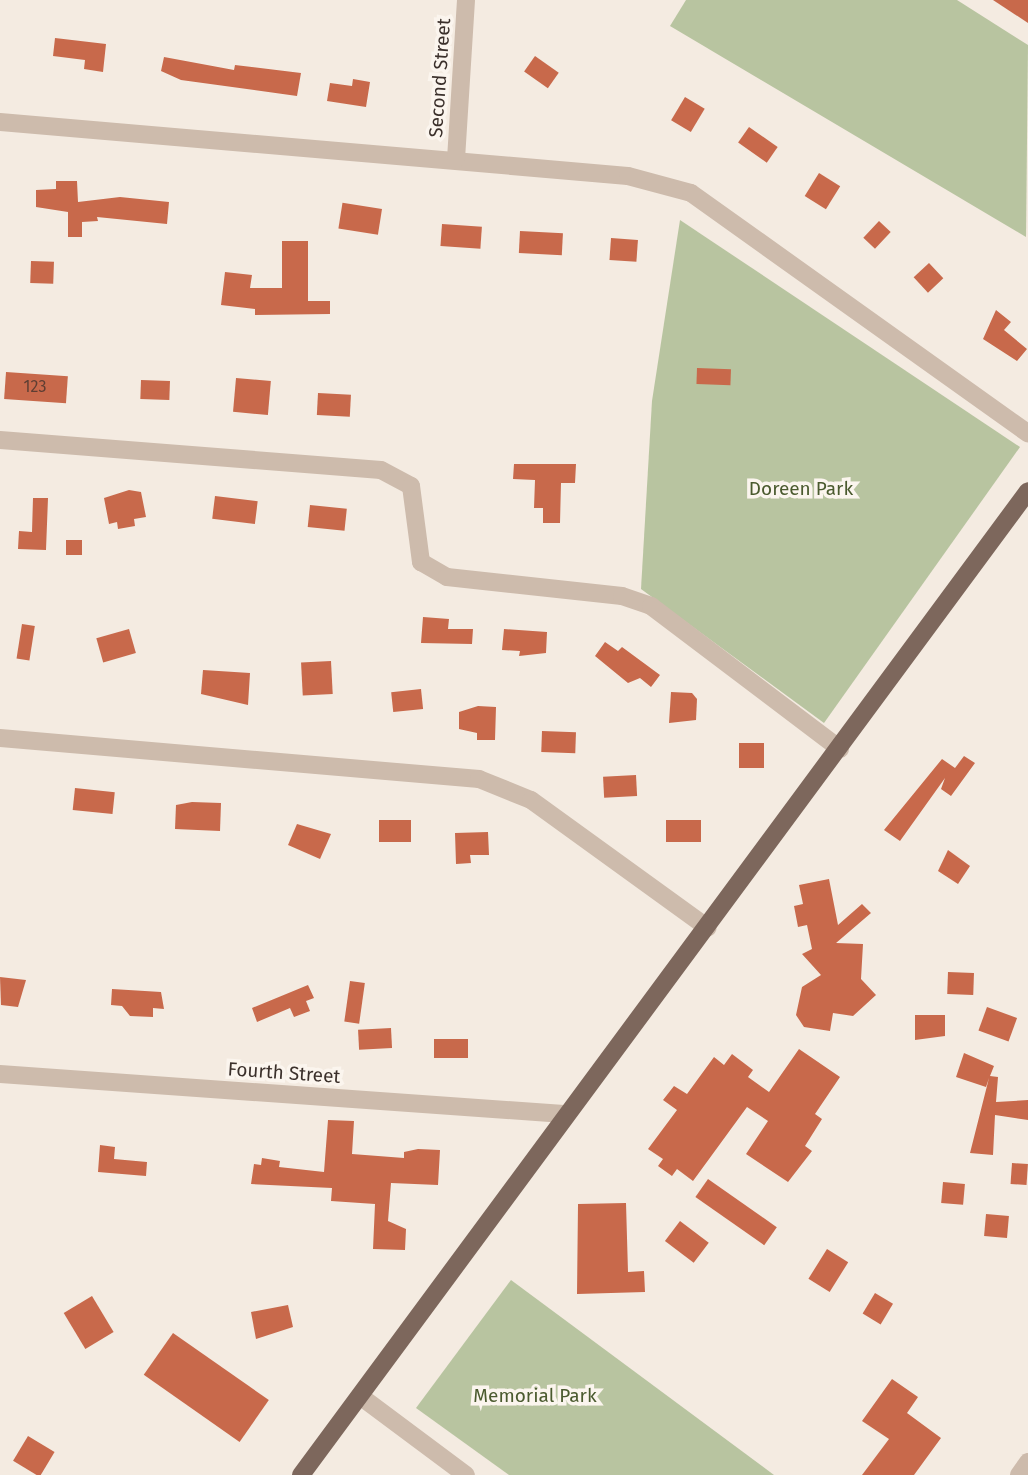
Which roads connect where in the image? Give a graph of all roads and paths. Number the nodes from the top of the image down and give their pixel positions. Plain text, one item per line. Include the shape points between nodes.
1 (466, 0) edge
2 (0, 122) edge
3 (456, 159) junction
4 (1028, 433) edge
5 (0, 440) edge
6 (1028, 491) edge
7 (0, 738) edge
8 (840, 749) junction
9 (708, 928) junction
10 (0, 1074) edge
11 (564, 1114) junction
12 (360, 1396) junction
13 (1028, 1462) edge
14 (301, 1475) edge
15 (467, 1475) edge
16 (1018, 1475) edge

1 - 3 street, Second Street
2 - 3 street
3 - 4 street via 628,176 691,193
5 - 8 street via 381,470 411,486 421,562 447,577 622,596 651,606
6 - 8 main road
7 - 9 street via 479,779 531,800
8 - 9 main road
9 - 11 main road
10 - 11 street, Fourth Street
11 - 12 main road
12 - 14 main road
12 - 15 street
13 - 16 street

